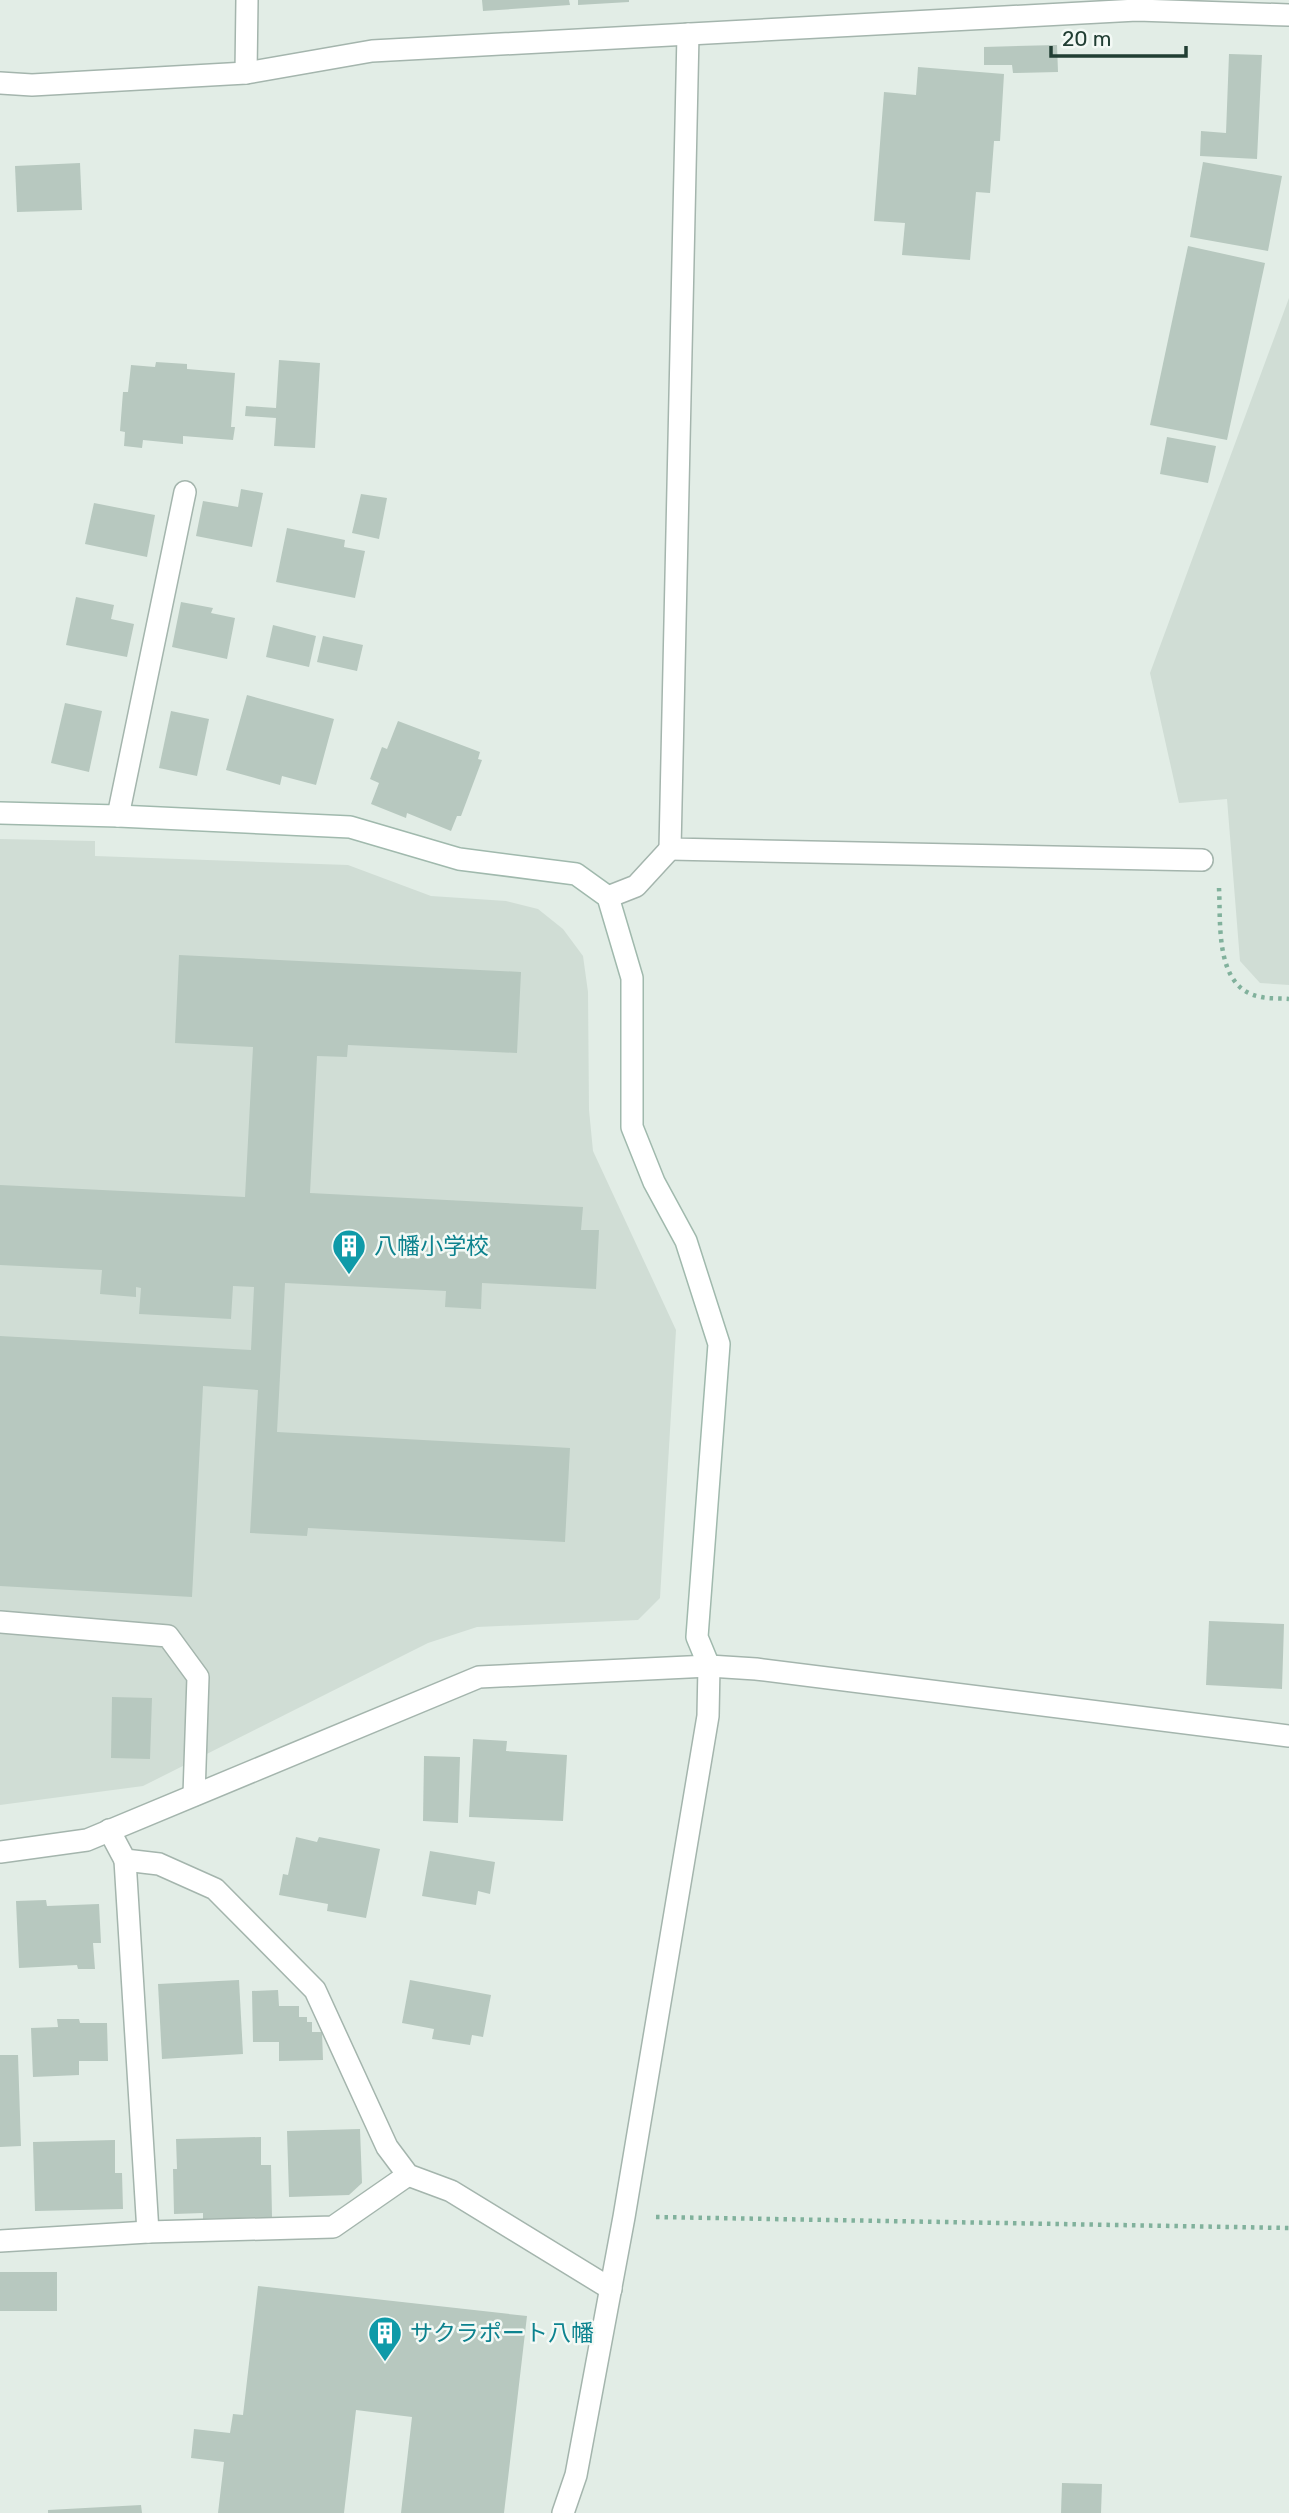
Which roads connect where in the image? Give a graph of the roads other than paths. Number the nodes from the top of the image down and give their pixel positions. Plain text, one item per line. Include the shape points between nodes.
1 (247, 0) edge
2 (1289, 15) edge
3 (688, 34) junction
4 (246, 73) junction
5 (0, 83) edge
6 (186, 492) dead end
7 (0, 813) edge
8 (118, 816) junction
9 (670, 849) junction
10 (1202, 860) road end
11 (608, 897) junction
12 (0, 1622) edge
13 (709, 1666) junction
14 (1289, 1736) edge
15 (194, 1795) junction
16 (109, 1830) junction
17 (0, 1852) edge
18 (125, 1860) junction
19 (408, 2175) junction
20 (148, 2232) junction
21 (0, 2241) edge
22 (611, 2289) junction
23 (563, 2513) edge

1 - 4 street
2 - 3 street via 1137,10
3 - 4 street via 372,51
3 - 9 street
4 - 5 street
6 - 8 street
7 - 8 street
8 - 11 street via 350,827 459,859 576,874
9 - 10 street
9 - 11 street via 636,886
11 - 13 street via 632,978 632,1127 654,1182 686,1241 719,1344 697,1637
12 - 15 street via 168,1636 198,1677
13 - 14 street
13 - 15 street via 479,1677
13 - 22 street via 708,1716
15 - 16 street
16 - 17 street via 87,1840
16 - 18 street
18 - 19 street via 159,1864 215,1889 315,1990 387,2147
18 - 20 street
19 - 20 street via 333,2227
19 - 22 street via 451,2191
20 - 21 street
22 - 23 street via 576,2474

